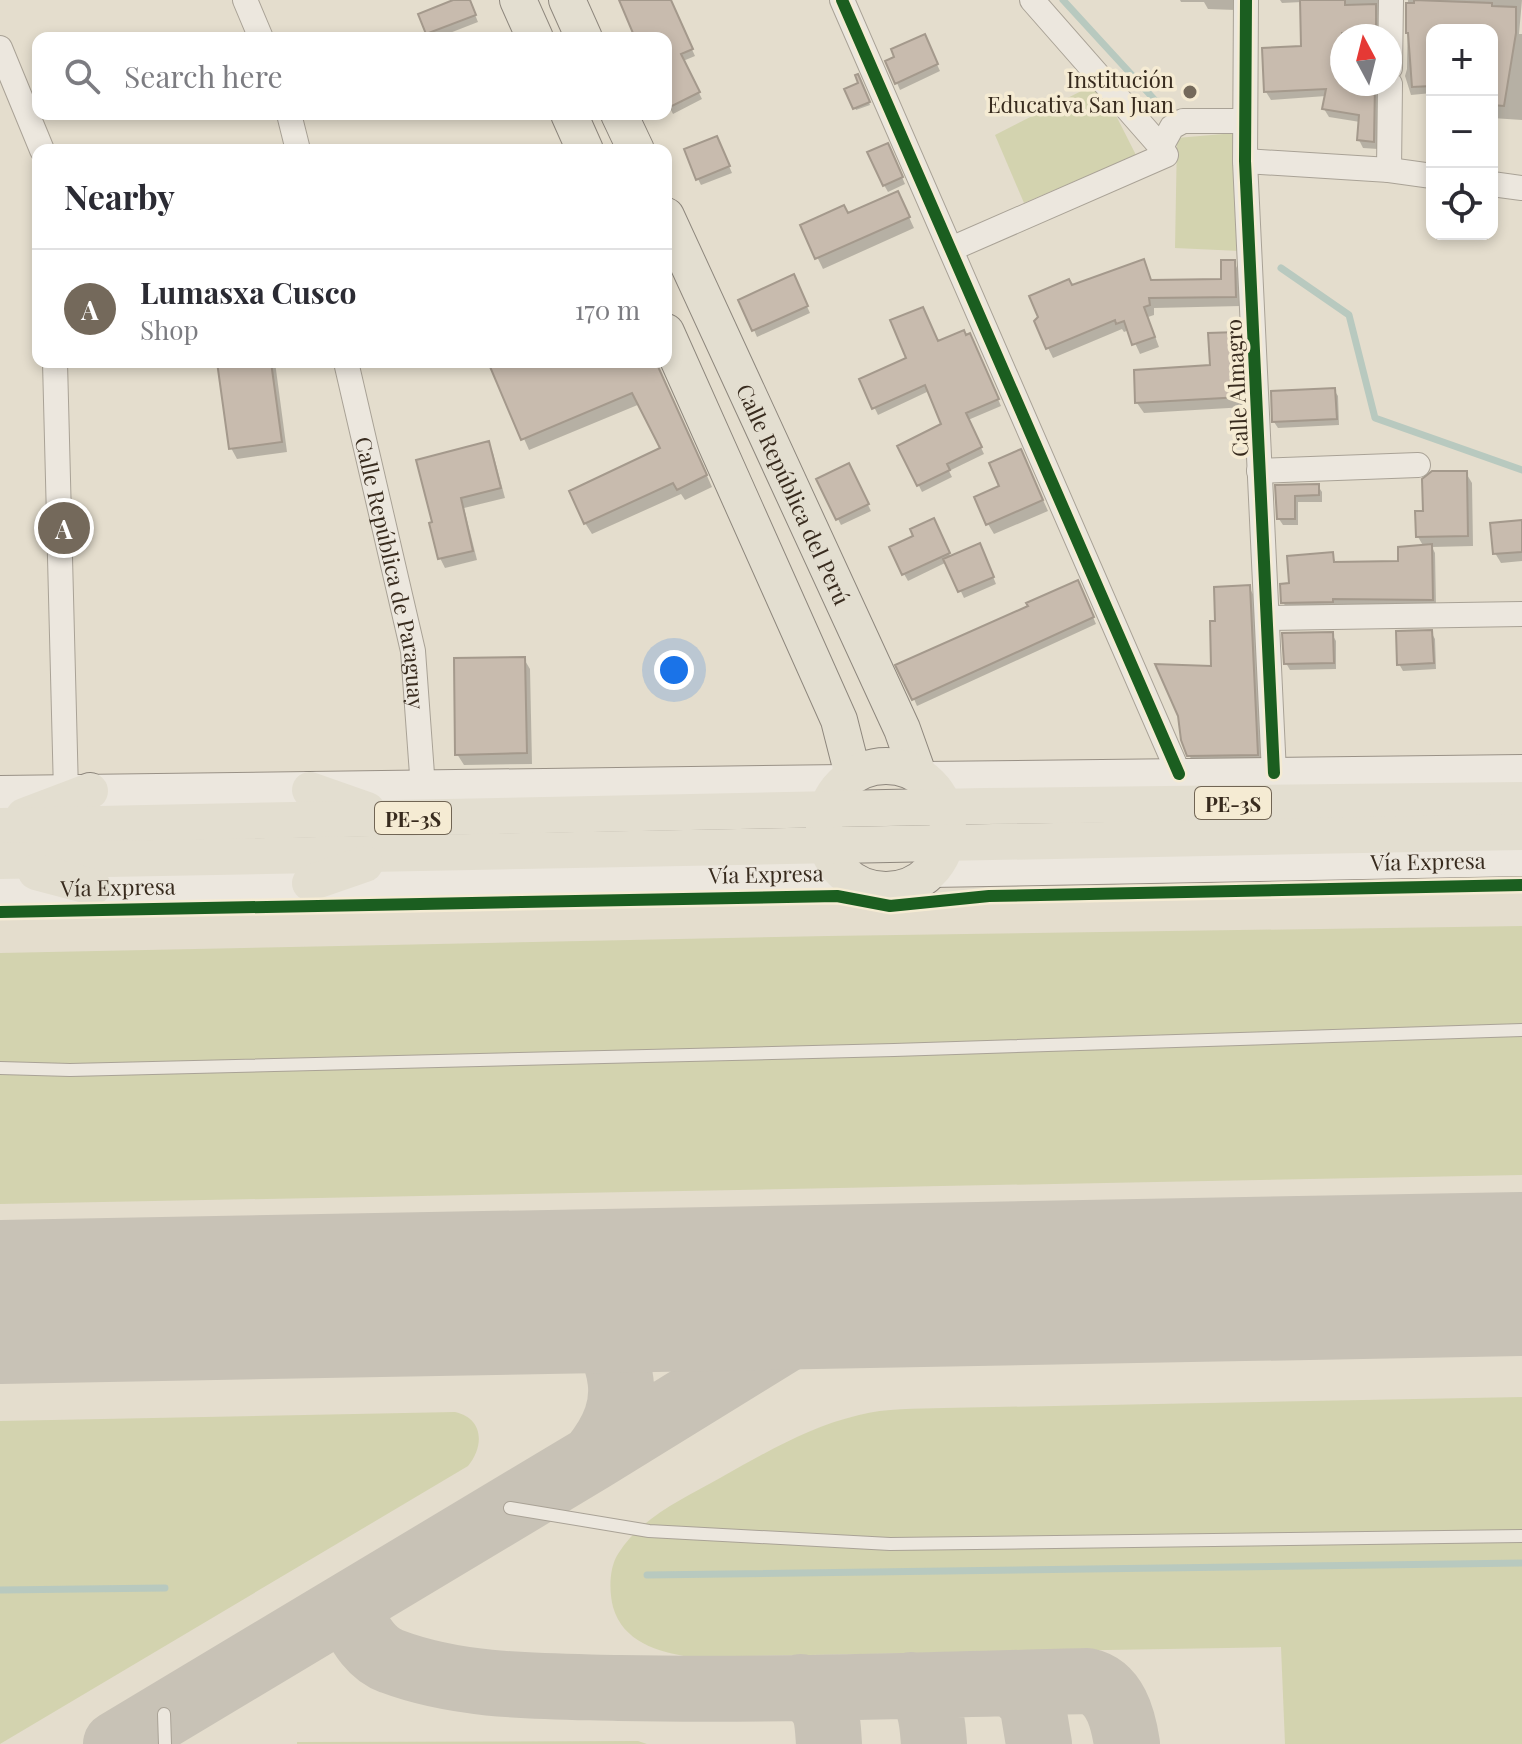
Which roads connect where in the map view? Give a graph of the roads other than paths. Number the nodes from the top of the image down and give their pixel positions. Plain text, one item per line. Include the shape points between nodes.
1 (245, 0) edge
2 (518, 0) edge
3 (567, 0) edge
4 (842, 0) edge
5 (1032, 0) edge
6 (1246, 0) edge
7 (1391, 0) edge
8 (1391, 24) edge
9 (258, 32) edge
10 (532, 32) edge
11 (581, 32) edge
12 (0, 48) edge
13 (1390, 96) edge
14 (290, 120) edge
15 (572, 120) edge
16 (622, 120) edge
17 (1245, 121) junction
18 (1172, 132) junction
19 (40, 144) edge
20 (296, 144) edge
21 (582, 144) edge
22 (633, 144) edge
23 (1245, 161) junction
24 (1389, 170) junction
25 (1426, 175) edge
26 (1498, 185) edge
27 (1522, 188) edge
28 (672, 229) edge
29 (951, 249) junction
30 (672, 345) edge
31 (55, 368) edge
32 (347, 368) edge
33 (1418, 465) dead end
34 (1259, 471) junction
35 (1522, 614) edge
36 (1267, 618) junction
37 (1522, 772) edge
38 (1274, 773) junction
39 (1179, 774) junction
40 (929, 787) junction
41 (423, 788) junction
42 (310, 790) junction
43 (78, 792) junction
44 (0, 793) edge
45 (1522, 800) edge
46 (838, 817) junction
47 (0, 826) edge
48 (1522, 832) edge
49 (394, 836) junction
50 (940, 856) junction
51 (1522, 859) edge
52 (0, 861) edge
53 (310, 883) junction
54 (93, 887) junction
55 (0, 889) edge
56 (1522, 1030) edge
57 (0, 1068) edge
58 (510, 1508) dead end
59 (1522, 1536) edge
60 (164, 1714) dead end
61 (165, 1744) edge

1 - 9 street
2 - 10 main road
3 - 11 main road
4 - 29 street
5 - 18 street
6 - 17 street, Calle Almagro
7 - 8 street
12 - 19 street
13 - 24 street
14 - 20 street
15 - 21 main road
16 - 22 main road
17 - 18 street
17 - 23 street, Calle Almagro
18 - 29 street via 1166,155
23 - 24 street
23 - 34 street, Calle Almagro
24 - 25 street
26 - 27 street
28 - 40 main road, Calle República del Perú
29 - 39 street
30 - 46 main road via 839,720
31 - 43 street
32 - 41 street, Calle República de Paraguay via 413,651
33 - 34 street
34 - 36 street, Calle Almagro
35 - 36 street
36 - 38 street, Calle Almagro
37 - 38 main road, Vía Expresa / PE-3S
38 - 39 main road, Vía Expresa / PE-3S
39 - 40 main road, Vía Expresa / PE-3S
40 - 45 main road, Vía Expresa / PE-3S
40 - 46 main road, Vía Expresa / PE-3S via 902,768 868,768
40 - 50 main road, Calle República del Perú via 949,824
41 - 42 main road, Vía Expresa / PE-3S
41 - 46 main road, Vía Expresa / PE-3S
42 - 43 main road, Vía Expresa / PE-3S
42 - 49 main road
43 - 44 main road, Vía Expresa / PE-3S
43 - 47 main road
46 - 49 main road, Vía Expresa / PE-3S
46 - 50 main road, Vía Expresa / PE-3S
46 - 53 main road, Vía Expresa / PE-3S
47 - 49 main road, Vía Expresa / PE-3S
48 - 50 main road, Vía Expresa / PE-3S
49 - 52 main road, Vía Expresa / PE-3S
49 - 53 main road
50 - 51 main road, Vía Expresa / PE-3S
52 - 54 main road
53 - 54 main road, Vía Expresa / PE-3S
54 - 55 main road, Vía Expresa / PE-3S
56 - 57 lane via 816,1052
58 - 59 lane via 649,1531 890,1544
60 - 61 lane

